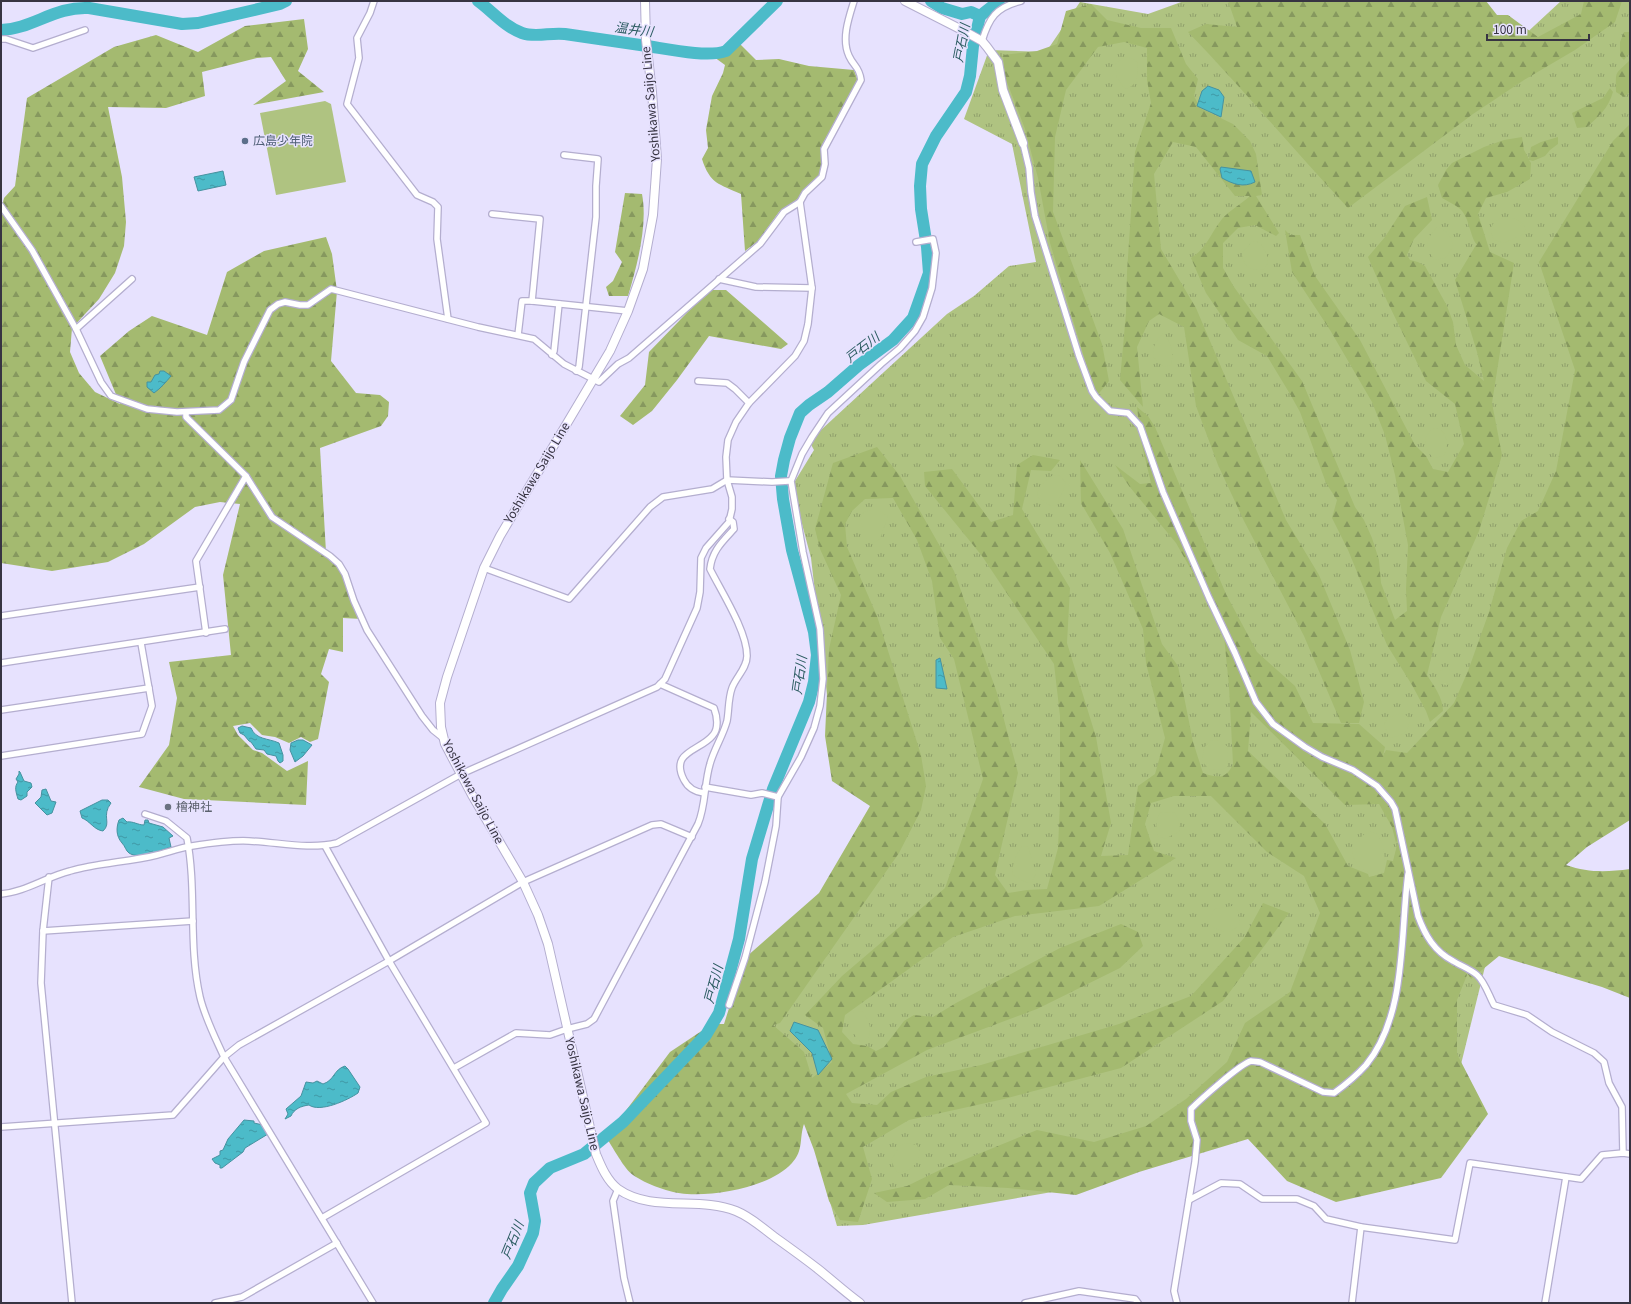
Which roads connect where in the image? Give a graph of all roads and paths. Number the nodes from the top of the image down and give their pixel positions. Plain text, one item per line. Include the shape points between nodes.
1 (374, 1) edge
2 (645, 1) edge
3 (854, 1) edge
4 (905, 1) edge
5 (1021, 1) edge
6 (85, 30) dead end
7 (1, 39) edge
8 (982, 41) junction
9 (1022, 143) joint
10 (564, 155) dead end
11 (800, 202) junction
12 (1, 206) edge
13 (492, 214) dead end
14 (916, 242) dead end
15 (132, 279) dead end
16 (719, 279) junction
17 (812, 288) junction
18 (532, 301) junction
19 (559, 304) junction
20 (586, 306) junction
21 (628, 311) junction
22 (448, 319) junction
23 (76, 329) junction
24 (518, 336) junction
25 (552, 355) junction
26 (576, 372) junction
27 (594, 379) junction
28 (698, 382) dead end
29 (749, 403) junction
30 (186, 412) junction
31 (246, 476) junction
32 (727, 480) junction
33 (789, 481) dead end
34 (730, 519) junction
35 (484, 568) junction
36 (200, 587) junction
37 (1, 616) edge
38 (225, 629) dead end
39 (206, 633) junction
40 (140, 642) junction
41 (1, 663) edge
42 (660, 684) junction
43 (149, 688) junction
44 (1, 710) edge
45 (444, 738) junction
46 (1, 756) edge
47 (461, 774) junction
48 (704, 790) junction
49 (778, 797) junction
50 (145, 814) dead end
51 (692, 837) junction
52 (188, 846) junction
53 (325, 846) junction
54 (1408, 870) junction
55 (49, 877) junction
56 (522, 882) junction
57 (1, 894) edge
58 (193, 921) junction
59 (43, 931) junction
60 (389, 961) junction
61 (729, 1005) dead end
62 (567, 1028) junction
63 (224, 1057) junction
64 (454, 1068) junction
65 (55, 1124) junction
66 (1, 1128) edge
67 (1623, 1153) junction
68 (1630, 1154) edge
69 (1566, 1177) junction
70 (618, 1189) junction
71 (1189, 1200) junction
72 (322, 1218) junction
73 (1361, 1226) junction
74 (337, 1243) junction
75 (234, 1302) edge
76 (72, 1303) edge
77 (215, 1303) edge
78 (374, 1303) edge
79 (630, 1303) edge
80 (860, 1303) edge
81 (1025, 1303) edge
82 (1138, 1303) edge
83 (1177, 1303) edge
84 (1352, 1303) edge
85 (1545, 1303) edge

1 - 22 street via 357,38 359,58 347,104 417,195 438,207 437,240
2 - 21 main road, Yoshikawa Saijo Line via 647,57 657,159 653,215 643,269
3 - 11 street via 848,21 846,46 849,56 860,71 861,80 824,149 825,164 822,177 805,193
4 - 8 main road
5 - 8 street via 1008,5 994,14 987,24
6 - 7 street via 33,48 6,38
8 - 9 main road via 998,62 1003,90
9 - 54 street via 1029,168 1035,216 1092,391 1110,411 1128,413 1140,426 1163,492 1256,702 1273,724 1305,747 1353,770 1377,786 1395,809
10 - 20 street via 598,159 596,217
11 - 16 street via 784,212 760,244
11 - 17 street
12 - 23 street via 32,250
13 - 18 street via 540,219
14 - 49 street via 933,239 936,253 932,288 923,317 900,348 828,413 802,454 791,481 820,629 823,679 814,728
15 - 23 street
16 - 17 street via 756,287
16 - 27 street via 599,382
17 - 29 street via 804,341 795,356
18 - 19 street
18 - 24 street via 522,300
19 - 20 street
19 - 25 street
20 - 21 street
20 - 26 street via 579,367
21 - 27 main road, Yoshikawa Saijo Line
22 - 24 street
22 - 30 street via 331,289 308,305 285,302 278,304 270,310 244,362 231,400 219,410
23 - 30 street via 100,382 111,396 146,408
24 - 25 street via 534,339
25 - 26 street
26 - 27 street
27 - 35 main road, Yoshikawa Saijo Line via 500,536
28 - 29 street via 727,383
29 - 32 street via 728,440
30 - 31 street via 186,417
31 - 36 street via 196,561
31 - 45 street via 272,517 339,564 367,630 422,716 433,730
32 - 33 street
32 - 34 street via 732,497
32 - 35 street via 712,489 663,497 569,599
34 - 42 street via 701,558 697,608 666,679
34 - 48 street via 734,529 716,548 710,569 742,632 747,656 745,666 731,692 727,721 714,752
35 - 45 main road, Yoshikawa Saijo Line via 446,677 440,703
36 - 37 street
36 - 39 street
38 - 39 street
39 - 40 street
40 - 41 street
40 - 43 street
42 - 47 street via 645,694
42 - 48 street via 714,708 717,715 714,734 689,751 681,764 681,775 686,784 697,792
43 - 44 street
43 - 46 street via 152,706 142,734
45 - 47 main road, Yoshikawa Saijo Line
47 - 53 street via 337,843
47 - 56 main road, Yoshikawa Saijo Line
48 - 49 street via 751,795 762,793
48 - 51 street via 703,812
49 - 61 street via 776,826 765,882
50 - 52 street via 166,821 187,838
51 - 56 street via 661,824 652,825
51 - 62 street via 594,1019 587,1024
52 - 53 street via 248,841
52 - 55 street via 156,855 71,870
52 - 58 street
53 - 60 street
54 - 67 street via 1418,916 1424,932 1437,950 1479,976 1494,1005 1527,1015 1552,1032 1594,1053 1604,1062 1609,1083 1622,1107
54 - 71 street via 1399,971 1392,1012 1374,1054 1365,1066 1334,1093 1323,1092 1260,1062 1251,1061 1202,1098 1191,1109 1191,1121 1197,1140
55 - 57 street via 28,887
55 - 59 street
56 - 60 street
56 - 62 main road, Yoshikawa Saijo Line via 548,944
58 - 59 street
58 - 63 street via 199,996
59 - 65 street via 41,983
60 - 63 street via 239,1045
60 - 64 street
62 - 64 street via 550,1035 516,1033
62 - 70 main road, Yoshikawa Saijo Line via 596,1154 606,1176
63 - 65 street via 172,1115
63 - 72 street
64 - 72 street via 486,1123
65 - 66 street
65 - 76 street
67 - 68 street
67 - 69 street via 1602,1155 1581,1179
69 - 73 street via 1470,1163 1455,1240
69 - 85 street
70 - 79 street via 613,1201
70 - 80 main road, Yoshikawa Saijo Line via 647,1201 721,1207 737,1211 819,1269
71 - 73 street via 1221,1183 1240,1184 1262,1199 1297,1199 1314,1206 1326,1219
71 - 83 street via 1174,1291
72 - 74 street
73 - 84 street
74 - 75 street
74 - 78 street
75 - 77 street
81 - 82 street via 1078,1291 1135,1299

